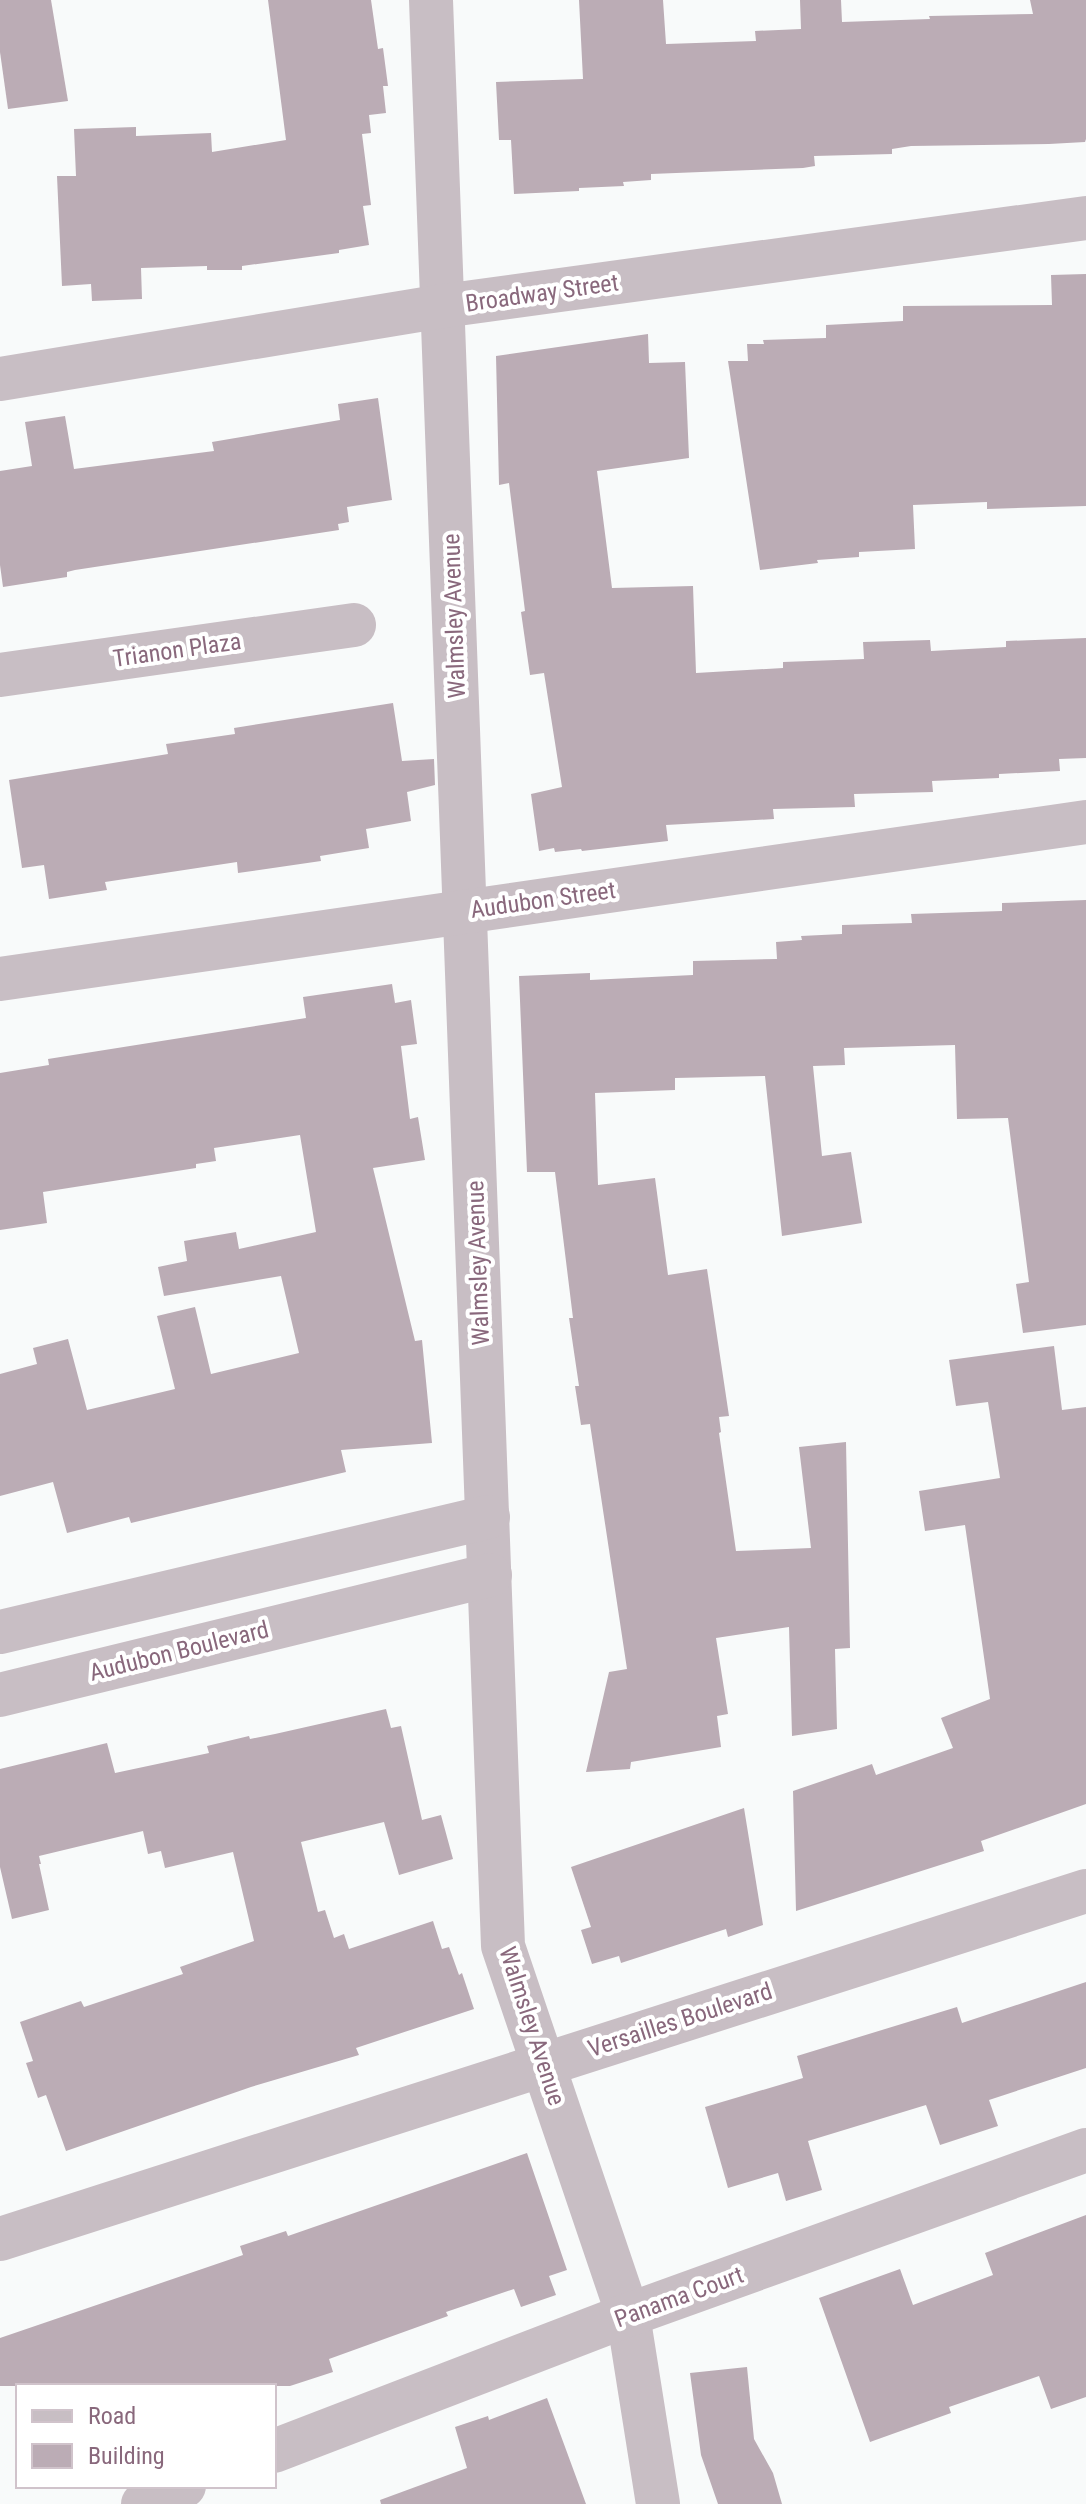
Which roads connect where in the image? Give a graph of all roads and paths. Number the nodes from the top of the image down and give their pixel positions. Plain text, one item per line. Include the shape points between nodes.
1 (431, 0) edge
2 (1086, 218) edge
3 (443, 306) junction
4 (0, 379) edge
5 (354, 625) dead end
6 (0, 675) edge
7 (1086, 822) edge
8 (465, 912) junction
9 (0, 979) edge
10 (488, 1517) junction
11 (343, 1551) junction
12 (490, 1575) junction
13 (359, 1607) junction
14 (0, 1632) edge
15 (0, 1695) edge
16 (1086, 1891) edge
17 (542, 2063) junction
18 (1086, 2150) edge
19 (0, 2239) edge
20 (628, 2315) junction
21 (276, 2450) edge
22 (658, 2504) edge

1 - 3 street, Walmsley Avenue
2 - 3 street, Broadway Street
3 - 4 street, Broadway Street
3 - 8 street, Walmsley Avenue
5 - 6 street, Trianon Plaza
7 - 8 street, Audubon Street
8 - 9 street, Audubon Street
8 - 10 street, Walmsley Avenue
10 - 11 street
10 - 12 street, Walmsley Avenue
11 - 13 street
11 - 14 street
12 - 13 street, Audubon Boulevard
12 - 17 street, Walmsley Avenue via 503,1946
13 - 15 street, Audubon Boulevard
16 - 17 street, Versailles Boulevard
17 - 19 street, Versailles Boulevard
17 - 20 street, Walmsley Avenue
18 - 20 street, Panama Court
20 - 21 street, Panama Court
20 - 22 street, Walmsley Avenue

